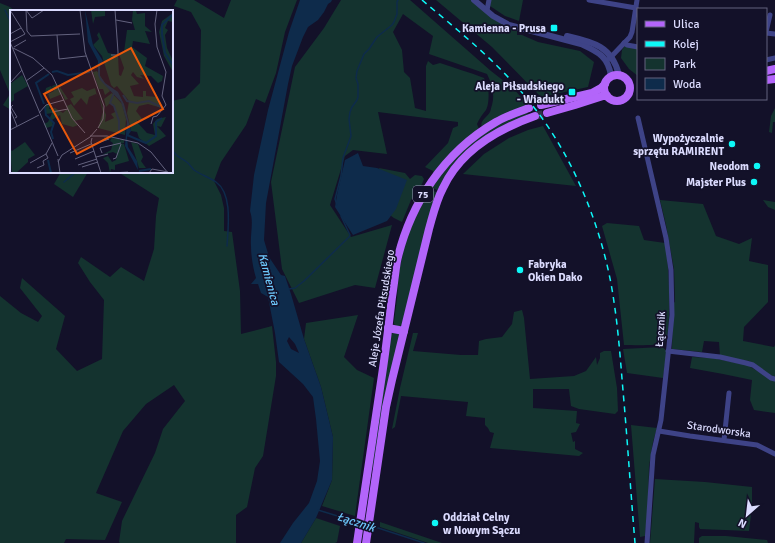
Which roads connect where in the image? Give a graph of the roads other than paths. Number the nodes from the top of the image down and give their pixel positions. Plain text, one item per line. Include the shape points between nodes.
1 (474, 0) edge
2 (489, 0) edge
3 (590, 0) edge
4 (637, 0) edge
5 (636, 8) junction
6 (487, 10) junction
7 (770, 15) dead end
8 (637, 17) edge
9 (767, 28) edge
10 (624, 43) junction
11 (637, 47) edge
12 (609, 58) junction
13 (615, 76) junction
14 (628, 81) junction
15 (604, 84) junction
16 (637, 84) edge
17 (637, 92) edge
18 (607, 96) junction
19 (628, 96) junction
20 (541, 105) tunnel mouth
21 (530, 108) tunnel mouth
22 (547, 113) tunnel mouth
23 (535, 116) tunnel mouth
24 (638, 118) dead end
25 (388, 328) junction
26 (404, 331) junction
27 (668, 351) junction
28 (775, 380) edge
29 (729, 393) dead end
30 (659, 431) junction
31 (724, 440) junction
32 (775, 454) edge
33 (367, 539) edge
34 (357, 543) edge
35 (647, 543) edge

1 - 6 street
2 - 6 street
3 - 5 street
4 - 5 street
5 - 8 street
6 - 12 street via 509,25 581,44
7 - 9 street
8 - 10 street via 630,37
10 - 11 street
10 - 12 street
12 - 13 street
13 - 14 main road via 624,77
13 - 15 main road via 607,79
14 - 16 main road
14 - 19 main road
15 - 18 main road
15 - 20 main road via 592,93
17 - 19 main road
18 - 19 main road via 611,100 619,101
18 - 22 main road
21 - 25 main road, Aleje Józefa Piłsudskiego / 75 via 504,118 482,131 443,166 428,187 402,243
23 - 26 main road, Aleje Józefa Piłsudskiego / 75 via 510,126 478,146 463,159 446,180 435,206
24 - 27 street, Łącznik via 671,270 672,315
25 - 26 main road
25 - 34 main road, Aleje Józefa Piłsudskiego / 75
26 - 33 main road, Aleje Józefa Piłsudskiego / 75 via 386,407
27 - 28 street via 746,363
27 - 30 street, Łącznik
29 - 31 street
30 - 31 street, Starodworska
30 - 35 street, Łącznik via 653,455
31 - 32 street, Starodworska via 757,445

